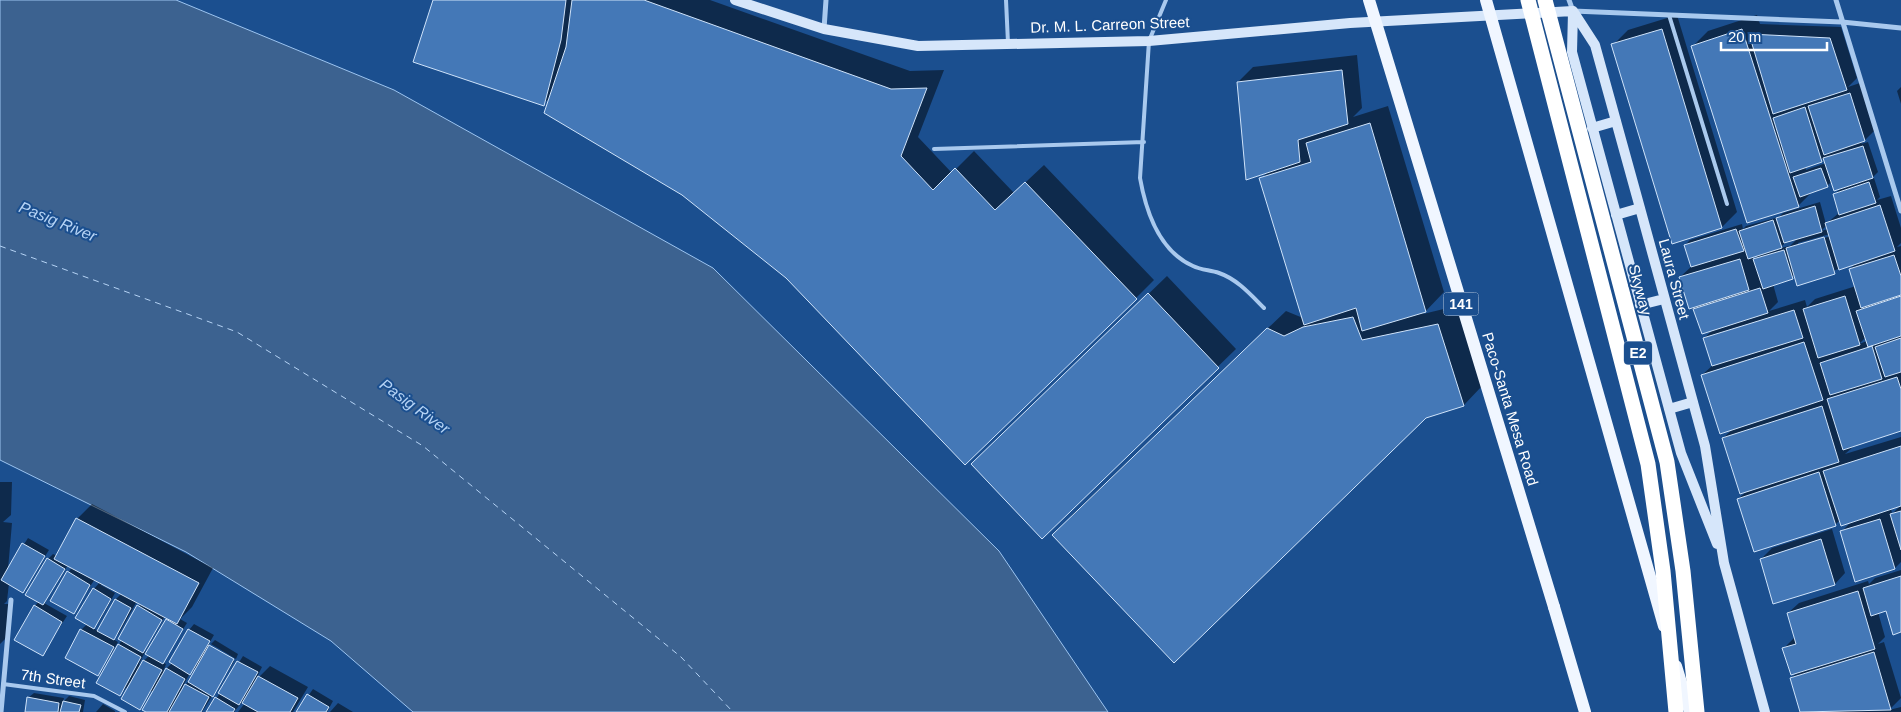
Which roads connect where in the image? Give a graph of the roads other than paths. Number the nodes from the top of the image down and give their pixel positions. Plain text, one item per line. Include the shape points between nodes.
1 (735, 0) edge
2 (826, 0) edge
3 (1006, 0) edge
4 (1166, 0) edge
5 (1369, 0) edge
6 (1486, 0) edge
7 (1528, 0) edge
8 (1545, 0) edge
9 (1569, 0) edge
10 (1836, 0) edge
11 (1573, 11) junction
12 (1670, 15) junction
13 (1491, 17) junction
14 (1842, 22) junction
15 (1901, 28) edge
16 (824, 29) junction
17 (1149, 41) junction
18 (1008, 43) junction
19 (1616, 121) junction
20 (1592, 128) junction
21 (1144, 142) junction
22 (934, 149) dead end
23 (1727, 204) dead end
24 (1640, 208) junction
25 (1901, 211) edge
26 (1616, 215) junction
27 (1664, 299) junction
28 (1640, 305) junction
29 (1264, 308) dead end
30 (1693, 402) junction
31 (1669, 409) junction
32 (1724, 563) junction
33 (11, 600) dead end
34 (3, 684) junction
35 (1, 712) edge
36 (125, 712) edge
37 (1585, 712) edge
38 (1676, 712) edge
39 (1690, 712) edge
40 (1697, 712) edge
41 (1765, 712) edge

1 - 16 main road, Dr. M. L. Carreon Street
2 - 16 street
3 - 18 lane
4 - 17 lane
5 - 37 main road, Paco-Santa Mesa Road / 141, bridge
6 - 13 main road
7 - 38 highway, E2, bridge via 1648,464 1663,571
8 - 40 highway, Skyway / E2, bridge via 1667,462 1684,571
9 - 11 street, Laura Street
10 - 14 street
11 - 12 street
11 - 13 main road, Dr. M. L. Carreon Street
11 - 19 main road, Laura Street via 1595,45
11 - 20 main road, Laura Street via 1572,52
12 - 14 street
12 - 23 lane
13 - 17 main road, Dr. M. L. Carreon Street via 1350,23
13 - 39 main road, bridge
14 - 15 street
14 - 25 street
16 - 18 main road, Dr. M. L. Carreon Street via 918,46
17 - 18 main road, Dr. M. L. Carreon Street
17 - 21 lane
19 - 20 main road
19 - 24 main road, Laura Street
20 - 26 main road, Laura Street
21 - 22 lane
21 - 29 lane via 1140,178 1155,230 1177,256 1192,266 1230,278
24 - 26 main road
24 - 27 main road, Laura Street
26 - 28 main road, Laura Street
27 - 28 main road
27 - 30 main road, Laura Street
28 - 31 main road, Laura Street
30 - 31 main road
30 - 32 main road, Laura Street via 1705,446
31 - 32 main road, Laura Street via 1681,453
32 - 41 main road, Laura Street
33 - 34 street
34 - 35 street
34 - 36 lane, 7th Street via 94,696

